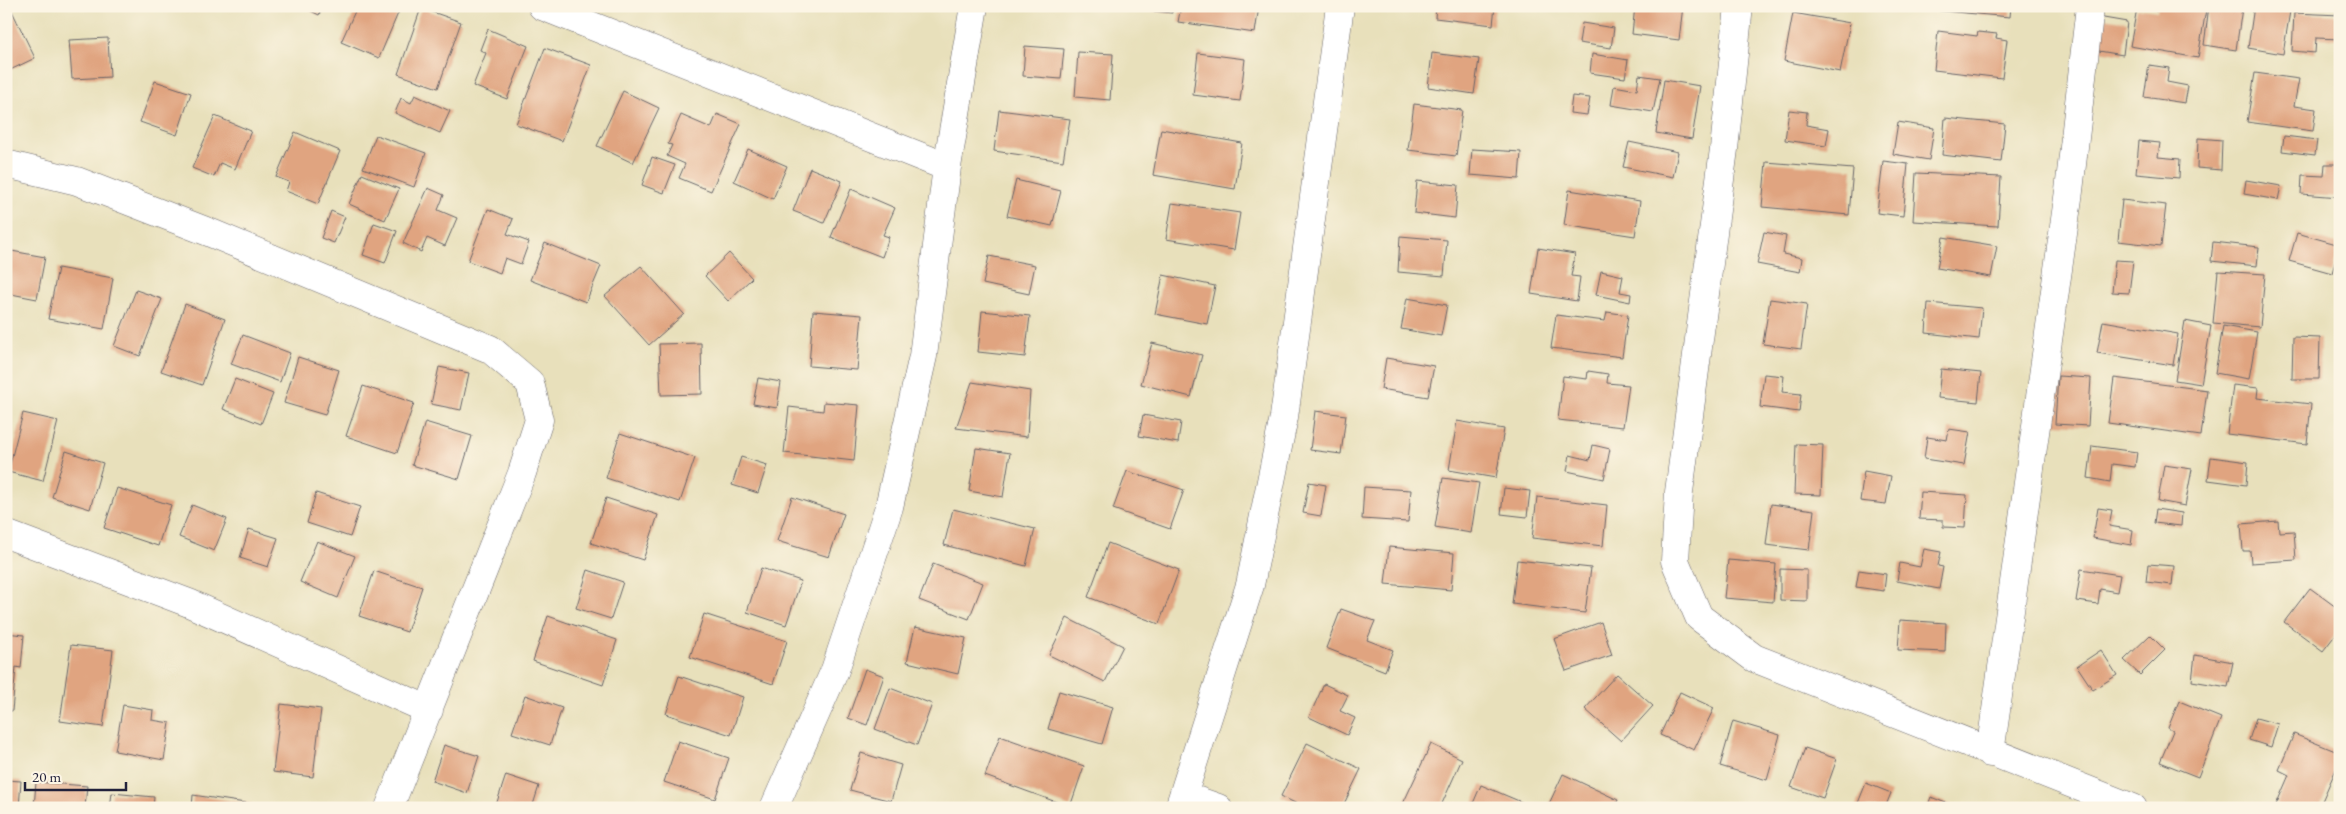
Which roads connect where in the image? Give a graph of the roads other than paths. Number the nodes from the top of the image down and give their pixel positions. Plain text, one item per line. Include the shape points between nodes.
1 (542, 6) edge
2 (974, 6) edge
3 (1340, 6) edge
4 (1739, 6) edge
5 (2090, 6) edge
6 (6, 164) edge
7 (947, 167) junction
8 (6, 534) edge
9 (429, 710) junction
10 (1990, 753) junction
11 (1181, 802) edge
12 (389, 808) edge
13 (774, 808) edge
14 (1218, 808) edge
15 (2133, 808) edge

1 - 7 street
2 - 7 street
3 - 11 street via 1284,417 1250,585
4 - 10 street via 1724,149 1679,492 1675,561 1699,617 1754,658
5 - 10 street via 2069,191
6 - 9 street via 77,181 212,233 490,349 530,383 539,420 522,472
7 - 13 street via 923,356 889,507 835,670
8 - 9 street via 189,603
9 - 12 street
10 - 15 street
11 - 14 street

